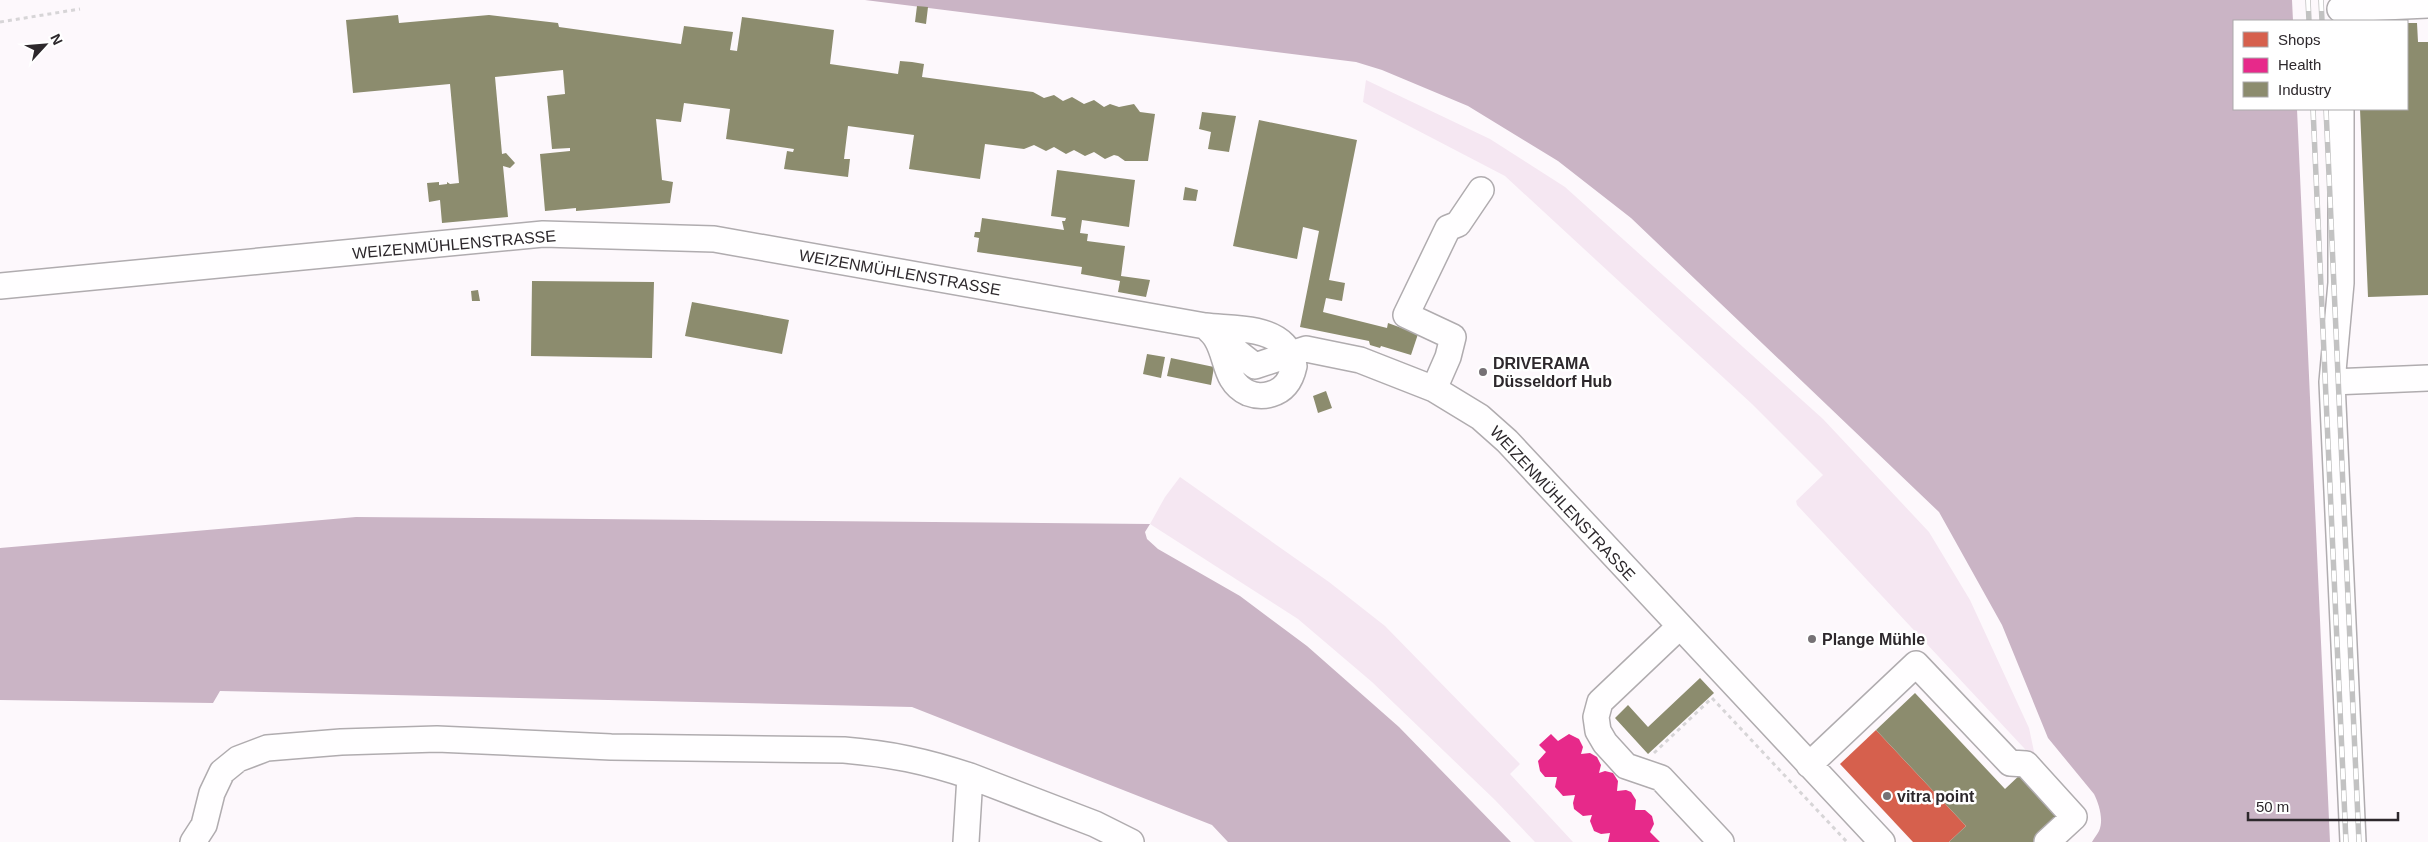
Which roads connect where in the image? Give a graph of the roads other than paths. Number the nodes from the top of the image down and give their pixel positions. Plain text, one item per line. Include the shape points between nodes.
1 (2428, 5) edge
2 (2340, 10) edge
3 (2341, 110) edge
4 (1481, 190) dead end
5 (0, 286) edge
6 (1205, 326) junction
7 (1290, 355) junction
8 (2428, 378) edge
9 (2332, 382) junction
10 (1434, 389) junction
11 (1679, 627) junction
12 (1809, 765) junction
13 (970, 776) junction
14 (194, 842) edge
15 (966, 842) edge
16 (1131, 842) edge
17 (1721, 842) edge
18 (1882, 842) edge
19 (2047, 842) edge
20 (2353, 842) edge

1 - 2 street
3 - 9 street via 2341,283
4 - 10 street via 1458,224 1448,228 1406,315 1452,337 1448,357
5 - 6 street, WEIZENMÜHLENSTRASSE via 543,234 704,239
6 - 7 street via 1268,335 1285,345
6 - 7 street, WEIZENMÜHLENSTRASSE via 1255,366
7 - 10 street, WEIZENMÜHLENSTRASSE via 1306,349 1360,360
8 - 9 street
9 - 20 street
10 - 11 street, WEIZENMÜHLENSTRASSE via 1480,417 1507,441
11 - 12 street
11 - 17 street via 1600,702 1596,717 1598,731 1626,766 1661,778
12 - 18 street
12 - 19 street via 1916,664 2010,764 2026,764 2074,817
13 - 14 street via 925,761 844,750 611,747 437,740 294,745 268,748 238,759 226,768 216,783 204,825
13 - 15 street
13 - 16 street via 1095,824

